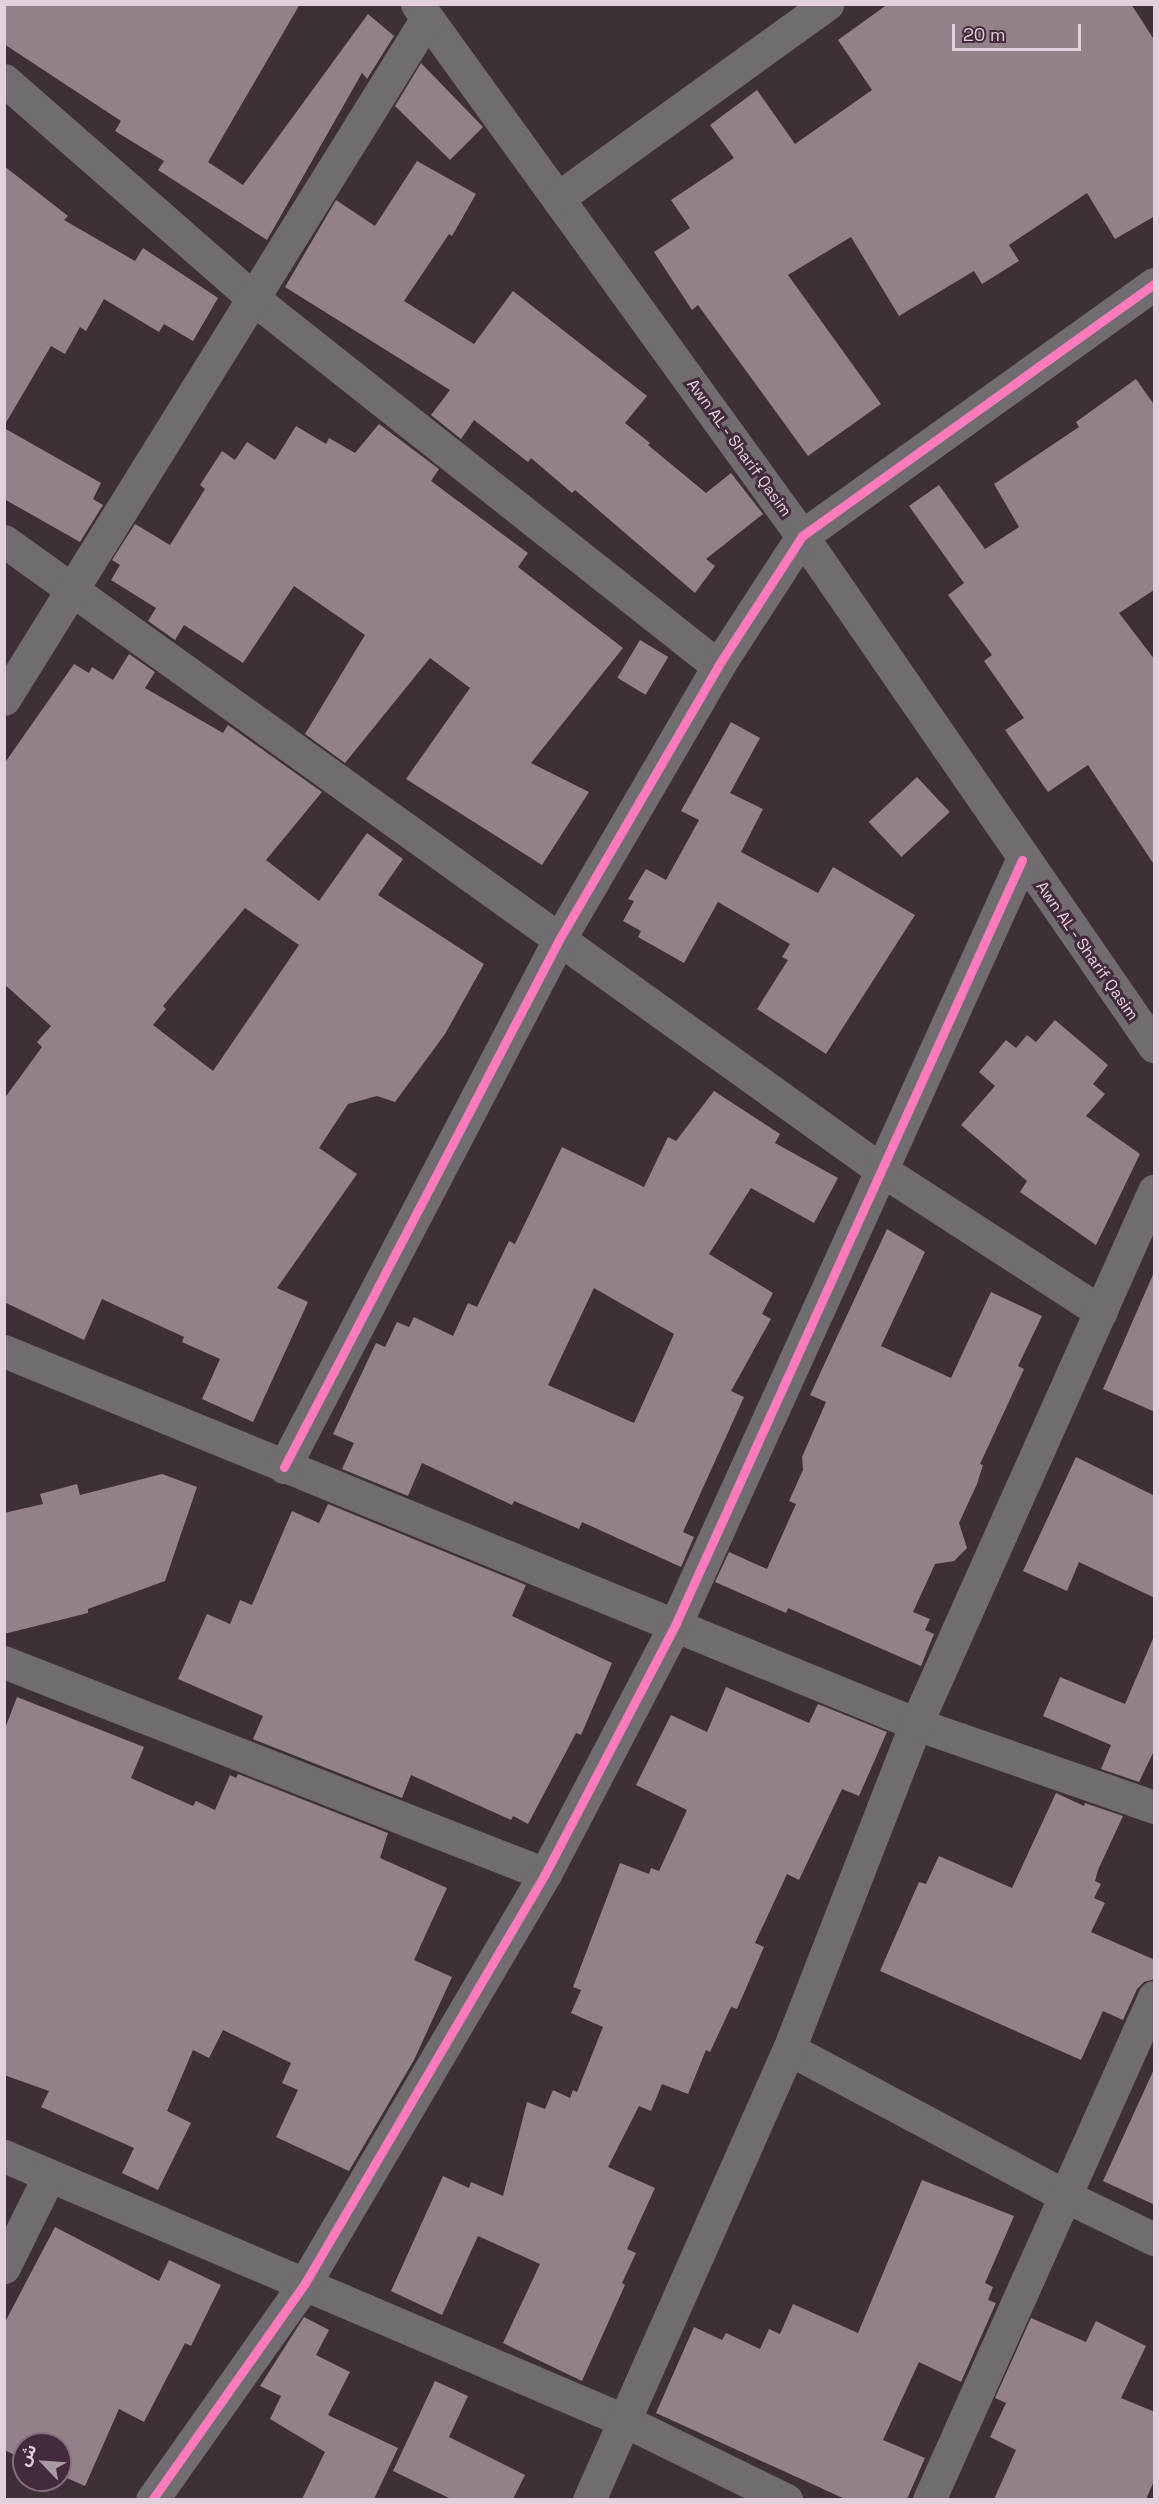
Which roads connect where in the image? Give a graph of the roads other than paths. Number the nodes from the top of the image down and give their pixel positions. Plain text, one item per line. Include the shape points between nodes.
1 (827, 4) edge
2 (422, 11) edge
3 (4, 81) edge
4 (558, 198) junction
5 (1150, 297) edge
6 (255, 300) junction
7 (802, 536) junction
8 (4, 541) edge
9 (74, 592) junction
10 (718, 666) junction
11 (4, 699) edge
12 (1022, 860) junction
13 (560, 938) junction
14 (1155, 1046) edge
15 (880, 1169) junction
16 (1155, 1191) edge
17 (1101, 1312) junction
18 (4, 1351) edge
19 (285, 1467) junction
20 (676, 1623) junction
21 (4, 1662) edge
22 (916, 1724) junction
23 (1155, 1807) edge
24 (545, 1874) junction
25 (1155, 1997) edge
26 (789, 2049) junction
27 (4, 2156) edge
28 (49, 2176) junction
29 (1065, 2196) junction
30 (1155, 2239) edge
31 (4, 2267) edge
32 (305, 2283) junction
33 (623, 2420) junction
34 (152, 2499) edge
35 (589, 2499) edge
36 (786, 2499) edge
37 (929, 2499) edge

1 - 4 street
2 - 4 street, Awn AL - Sharif Qasim
2 - 6 street
3 - 6 street
4 - 7 street, Awn AL - Sharif Qasim
5 - 7 street
6 - 9 street
6 - 10 street
7 - 10 street
7 - 12 street, Awn AL - Sharif Qasim
8 - 9 street
9 - 11 street
9 - 13 street
10 - 13 street
12 - 14 street, Awn AL - Sharif Qasim
12 - 15 street
13 - 15 street
13 - 19 street
15 - 17 street
15 - 20 street
16 - 17 street
17 - 22 street
18 - 19 street
19 - 20 street
20 - 22 street
20 - 24 street
21 - 24 street
22 - 23 street
22 - 26 street
24 - 32 street
25 - 29 street
26 - 29 street
26 - 33 street
27 - 28 street
28 - 31 street
28 - 32 street
29 - 30 street
29 - 37 street
32 - 33 street
32 - 34 street
33 - 35 street
33 - 36 street

